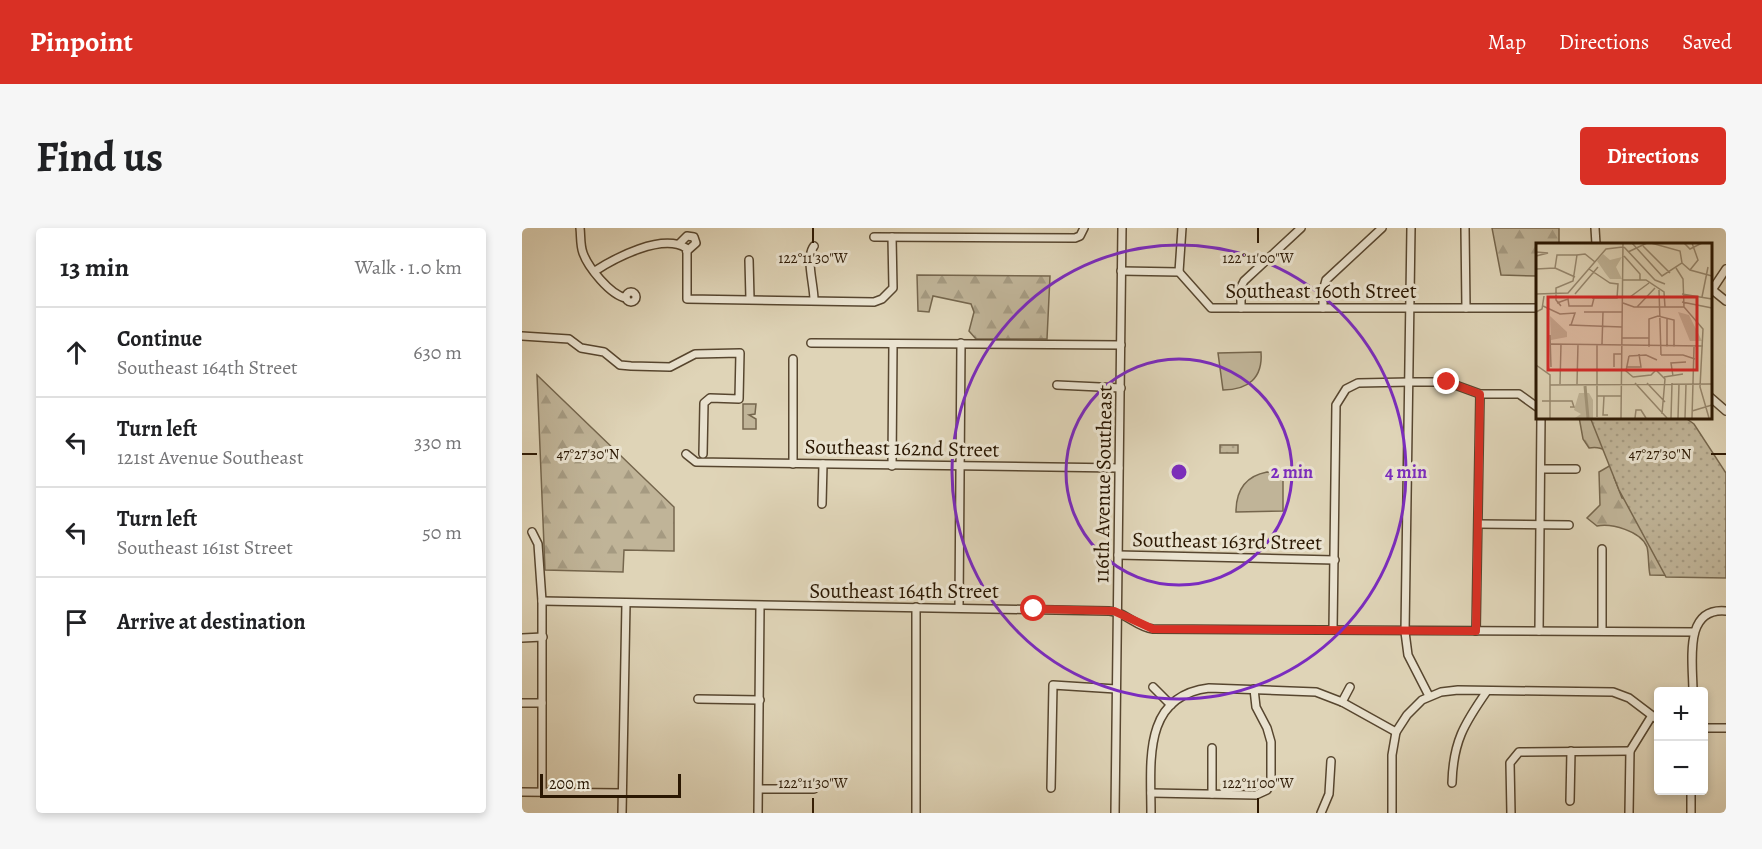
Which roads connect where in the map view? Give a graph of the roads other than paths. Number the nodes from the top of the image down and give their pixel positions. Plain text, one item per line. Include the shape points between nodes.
1 (580, 228) edge
2 (1122, 228) edge
3 (1182, 228) edge
4 (1301, 228) edge
5 (1382, 228) edge
6 (1411, 228) edge
7 (1465, 228) edge
8 (1595, 228) edge
9 (1084, 230) edge
10 (694, 237) dead end
11 (874, 237) dead end
12 (892, 237) junction
13 (1596, 243) edge
14 (814, 246) dead end
15 (683, 247) junction
16 (749, 260) dead end
17 (1726, 269) edge
18 (595, 271) junction
19 (1121, 271) junction
20 (1179, 272) junction
21 (1711, 289) edge
22 (626, 298) dead end
23 (750, 299) junction
24 (814, 300) junction
25 (1726, 301) edge
26 (1241, 308) junction
27 (1323, 308) junction
28 (1410, 308) junction
29 (1466, 308) junction
30 (1536, 308) edge
31 (522, 336) edge
32 (811, 343) dead end
33 (961, 343) junction
34 (893, 344) junction
35 (1121, 345) junction
36 (793, 359) dead end
37 (1410, 382) junction
38 (1057, 385) dead end
39 (1120, 388) junction
40 (1480, 394) junction
41 (1711, 399) edge
42 (1536, 406) edge
43 (1726, 409) edge
44 (1541, 418) edge
45 (687, 454) dead end
46 (703, 454) dead end
47 (793, 464) junction
48 (823, 464) junction
49 (962, 465) junction
50 (892, 466) junction
51 (1119, 468) junction
52 (1541, 469) junction
53 (1576, 469) dead end
54 (822, 504) dead end
55 (1479, 524) junction
56 (1541, 524) junction
57 (1569, 525) dead end
58 (532, 532) dead end
59 (1602, 549) dead end
60 (1118, 555) junction
61 (1335, 560) junction
62 (542, 601) junction
63 (626, 603) junction
64 (760, 606) junction
65 (916, 607) junction
66 (959, 607) junction
67 (1726, 611) edge
68 (1117, 612) junction
69 (1333, 630) junction
70 (1476, 631) junction
71 (1539, 631) junction
72 (1405, 632) junction
73 (1602, 632) junction
74 (1694, 632) junction
75 (543, 637) junction
76 (522, 638) edge
77 (1153, 687) dead end
78 (1350, 687) dead end
79 (1693, 687) edge
80 (1116, 689) junction
81 (1254, 689) junction
82 (1487, 691) junction
83 (1429, 696) junction
84 (698, 699) dead end
85 (759, 700) junction
86 (1342, 702) junction
87 (522, 703) edge
88 (542, 703) junction
89 (1171, 705) junction
90 (1654, 718) edge
91 (1654, 720) edge
92 (1708, 728) edge
93 (1726, 728) edge
94 (1396, 732) junction
95 (1212, 748) dead end
96 (1571, 751) junction
97 (1630, 751) junction
98 (1331, 761) dead end
99 (1452, 783) dead end
100 (1052, 788) dead end
101 (759, 789) junction
102 (814, 789) dead end
103 (522, 792) edge
104 (542, 792) junction
105 (622, 793) junction
106 (1151, 793) junction
107 (1212, 794) junction
108 (1691, 795) edge
109 (1570, 801) dead end
110 (622, 813) edge
111 (758, 813) edge
112 (916, 813) edge
113 (1115, 813) edge
114 (1151, 813) edge
115 (1321, 813) edge
116 (1392, 813) edge
117 (1511, 813) edge
118 (1629, 813) edge
119 (1691, 813) edge

1 - 18 street via 583,253
2 - 19 street, 116th Avenue Southeast
3 - 20 street
4 - 26 street via 1245,281 1241,287
5 - 27 street via 1326,280
6 - 28 street
7 - 29 street
8 - 13 street
9 - 12 street via 1075,238
10 - 15 street via 696,243
11 - 12 street
12 - 24 street via 893,288 888,294 874,302
14 - 24 street via 808,263
15 - 18 street via 632,251
15 - 23 street via 687,299
16 - 23 street
17 - 21 street
18 - 22 street via 613,292
19 - 20 street
19 - 35 street, 116th Avenue Southeast
20 - 26 street, Southeast 160th Street via 1211,308
21 - 25 street
23 - 24 street
26 - 27 street, Southeast 160th Street
27 - 28 street, Southeast 160th Street
28 - 29 street, Southeast 160th Street
28 - 37 street
29 - 30 street, Southeast 160th Street
31 - 46 street via 569,339 581,348 604,352 620,365 631,366 670,367 695,354 740,354 739,399 710,398 704,404
32 - 34 street
33 - 34 street
33 - 35 street
33 - 49 street
34 - 50 street
35 - 39 street, 116th Avenue Southeast
36 - 47 street
37 - 40 street via 1447,382
37 - 61 street via 1366,381 1346,389 1336,405
37 - 72 street
38 - 39 street
39 - 51 street, 116th Avenue Southeast
40 - 42 street via 1525,396
40 - 55 street
41 - 43 street
44 - 52 street
45 - 47 street, Southeast 162nd Street via 696,462
47 - 48 street, Southeast 162nd Street
48 - 50 street, Southeast 162nd Street
48 - 54 street
49 - 50 street, Southeast 162nd Street
49 - 51 street, Southeast 162nd Street
49 - 66 street
51 - 60 street, 116th Avenue Southeast
52 - 53 street
52 - 56 street
55 - 56 street
55 - 70 street
56 - 57 street
56 - 71 street
58 - 62 street via 538,544
59 - 73 street
60 - 61 street, Southeast 163rd Street
60 - 68 street, 116th Avenue Southeast
61 - 69 street
62 - 63 street, Southeast 164th Street
62 - 75 street
63 - 64 street, Southeast 164th Street
63 - 105 street
64 - 65 street, Southeast 164th Street
64 - 85 street
65 - 66 street, Southeast 164th Street
65 - 112 street
66 - 68 street, Southeast 164th Street
67 - 74 street via 1703,615
68 - 69 street, Southeast 164th Street via 1153,629
68 - 80 street, 116th Avenue Southeast
69 - 72 street, Southeast 164th Street
70 - 71 street, Southeast 164th Street
70 - 72 street, Southeast 164th Street
71 - 73 street, Southeast 164th Street
72 - 83 street via 1408,655
73 - 74 street, Southeast 164th Street
74 - 79 street
75 - 76 street
75 - 88 street
77 - 89 street
78 - 86 street
80 - 100 street via 1053,685
80 - 113 street, 116th Avenue Southeast
81 - 86 street via 1308,690
81 - 89 street via 1202,689
81 - 107 street via 1256,707 1271,742 1271,782 1267,790 1256,795
82 - 83 street via 1450,690
82 - 90 street via 1612,692 1630,698
82 - 99 street via 1458,739
83 - 94 street via 1414,706
84 - 85 street
85 - 101 street
86 - 94 street
87 - 88 street
88 - 104 street
89 - 106 street via 1153,735
91 - 97 street
92 - 93 street
94 - 116 street
95 - 107 street
96 - 97 street
96 - 109 street
96 - 117 street via 1519,752 1510,763
97 - 118 street
98 - 115 street via 1329,794
101 - 102 street
101 - 111 street
103 - 104 street
104 - 105 street
105 - 110 street
106 - 107 street
106 - 114 street
108 - 119 street

